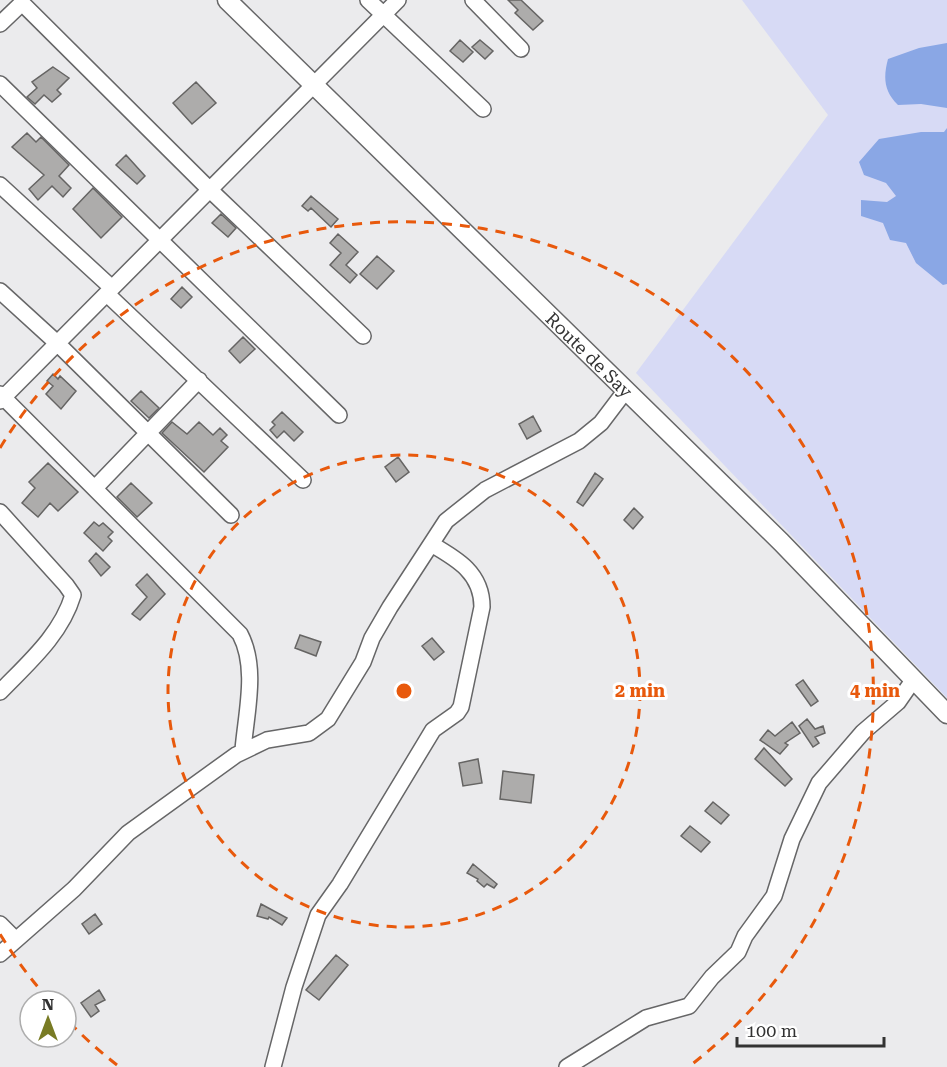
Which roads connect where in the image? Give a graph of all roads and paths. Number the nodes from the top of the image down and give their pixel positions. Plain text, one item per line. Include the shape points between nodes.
1 (227, 0) edge
2 (368, 0) edge
3 (398, 0) edge
4 (473, 0) edge
5 (384, 14) junction
6 (0, 24) edge
7 (521, 49) dead end
8 (0, 84) edge
9 (313, 85) junction
10 (483, 109) dead end
11 (0, 184) edge
12 (210, 190) junction
13 (160, 240) junction
14 (0, 291) edge
15 (110, 291) junction
16 (363, 336) dead end
17 (57, 344) junction
18 (200, 380) junction
19 (626, 390) junction
20 (1, 398) edge
21 (339, 415) dead end
22 (148, 434) junction
23 (303, 480) dead end
24 (95, 488) junction
25 (0, 513) edge
26 (231, 515) dead end
27 (431, 544) junction
28 (914, 679) junction
29 (0, 692) edge
30 (947, 714) edge
31 (243, 750) junction
32 (0, 924) edge
33 (16, 940) junction
34 (0, 954) edge
35 (273, 1067) edge
36 (567, 1067) edge

1 - 9 main road, Route de Say
2 - 5 street
3 - 5 street
4 - 7 street
5 - 9 street
5 - 10 street
6 - 12 street via 22,3
8 - 13 street
9 - 12 street
9 - 19 main road, Route de Say
11 - 15 street
12 - 13 street
12 - 16 street
13 - 15 street
13 - 21 street
14 - 17 street
15 - 17 street
15 - 18 street
17 - 20 street
17 - 22 street
18 - 22 street
18 - 23 street
19 - 27 street via 601,423 579,441 485,490 446,521
19 - 28 main road, Route de Say
20 - 24 street
22 - 24 street
22 - 26 street
24 - 31 street via 240,634 250,664
25 - 29 street via 73,595 48,642
27 - 31 street via 390,607 363,662 328,719 309,733 267,740
27 - 35 street via 467,567 481,599 465,694 457,714 433,730 318,915
28 - 30 main road, Route de Say
28 - 36 street via 898,702 863,732 819,783 792,839 774,896 738,952 690,1006 646,1018
31 - 33 street via 128,833 74,889
32 - 33 street
33 - 34 street

